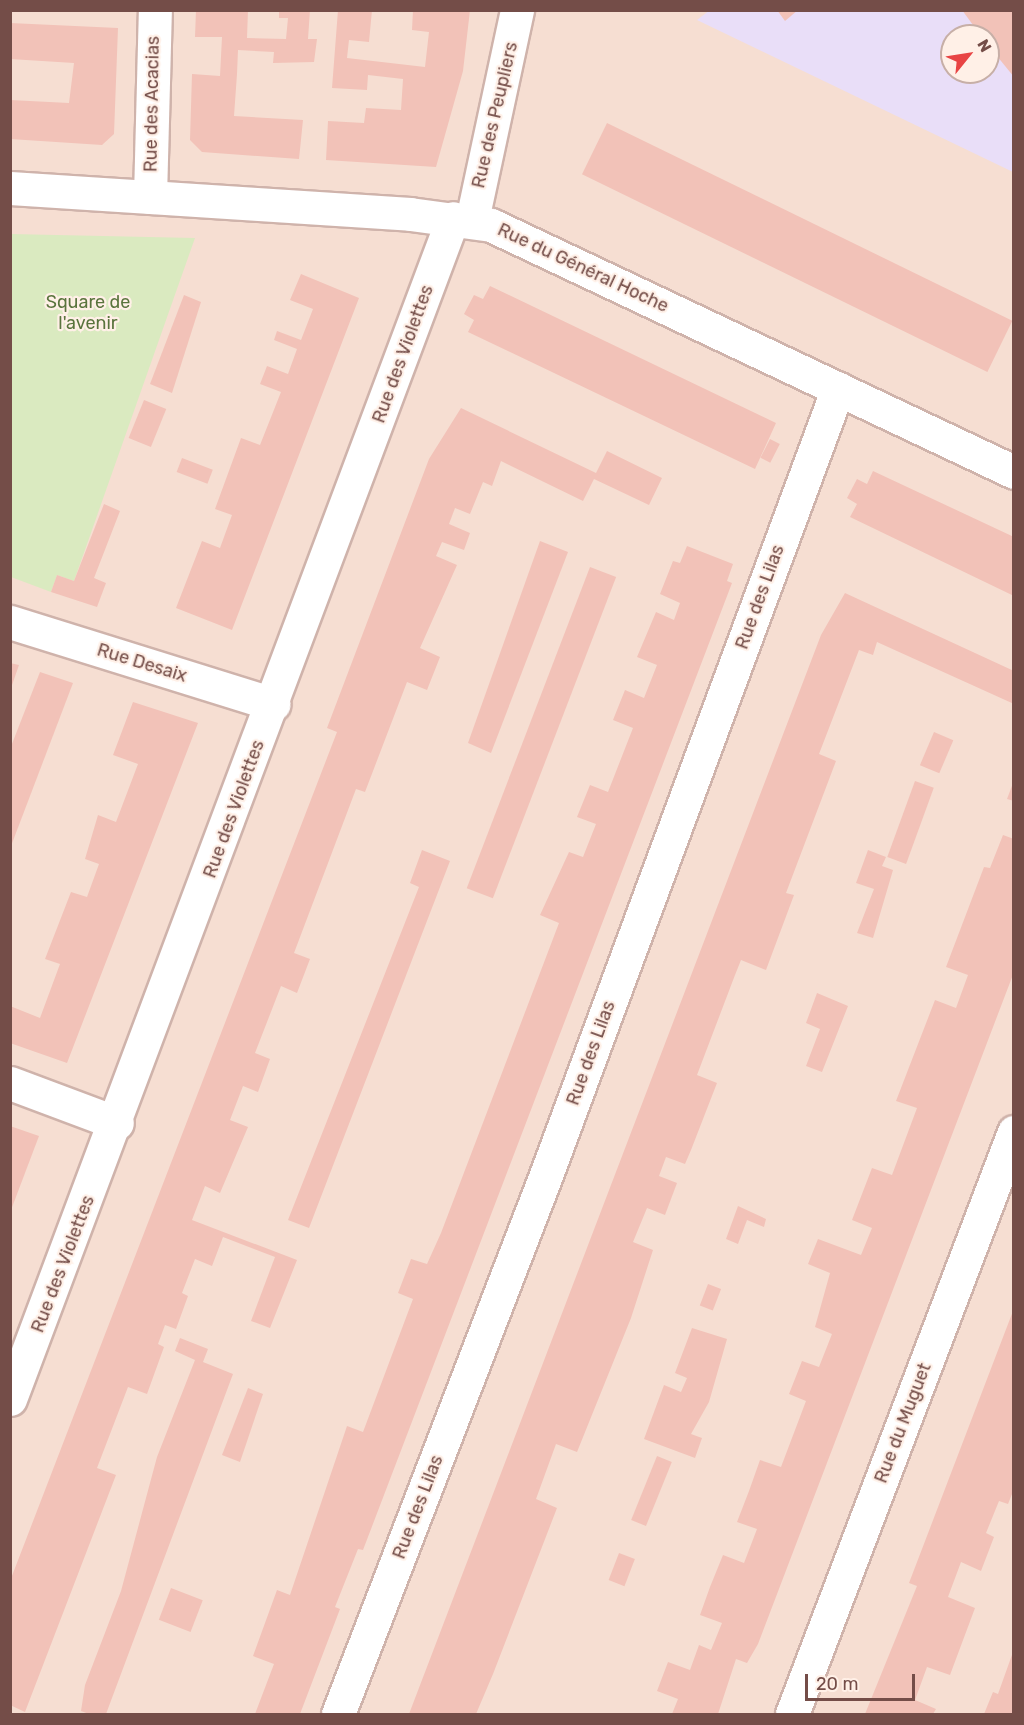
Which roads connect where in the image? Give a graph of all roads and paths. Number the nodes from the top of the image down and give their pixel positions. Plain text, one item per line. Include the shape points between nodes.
1 (155, 10) edge
2 (517, 10) edge
3 (10, 188) edge
4 (150, 197) junction
5 (463, 219) junction
6 (838, 388) junction
7 (1014, 472) edge
8 (10, 622) edge
9 (274, 704) junction
10 (10, 1083) edge
11 (117, 1123) junction
12 (1014, 1132) edge
13 (10, 1399) edge
14 (338, 1714) edge
15 (792, 1714) edge

1 - 4 street, Rue des Acacias
2 - 5 street, Rue des Peupliers
3 - 4 street, Rue du Général Hoche
4 - 5 street, Rue du Général Hoche
5 - 6 street, Rue du Général Hoche via 517,235
5 - 9 street, Rue des Violettes
6 - 7 street, Rue du Général Hoche
6 - 14 street, Rue des Lilas via 546,1175
8 - 9 street, Rue Desaix
9 - 11 street, Rue des Violettes
10 - 11 street
11 - 13 street, Rue des Violettes
12 - 15 street, Rue du Muguet

